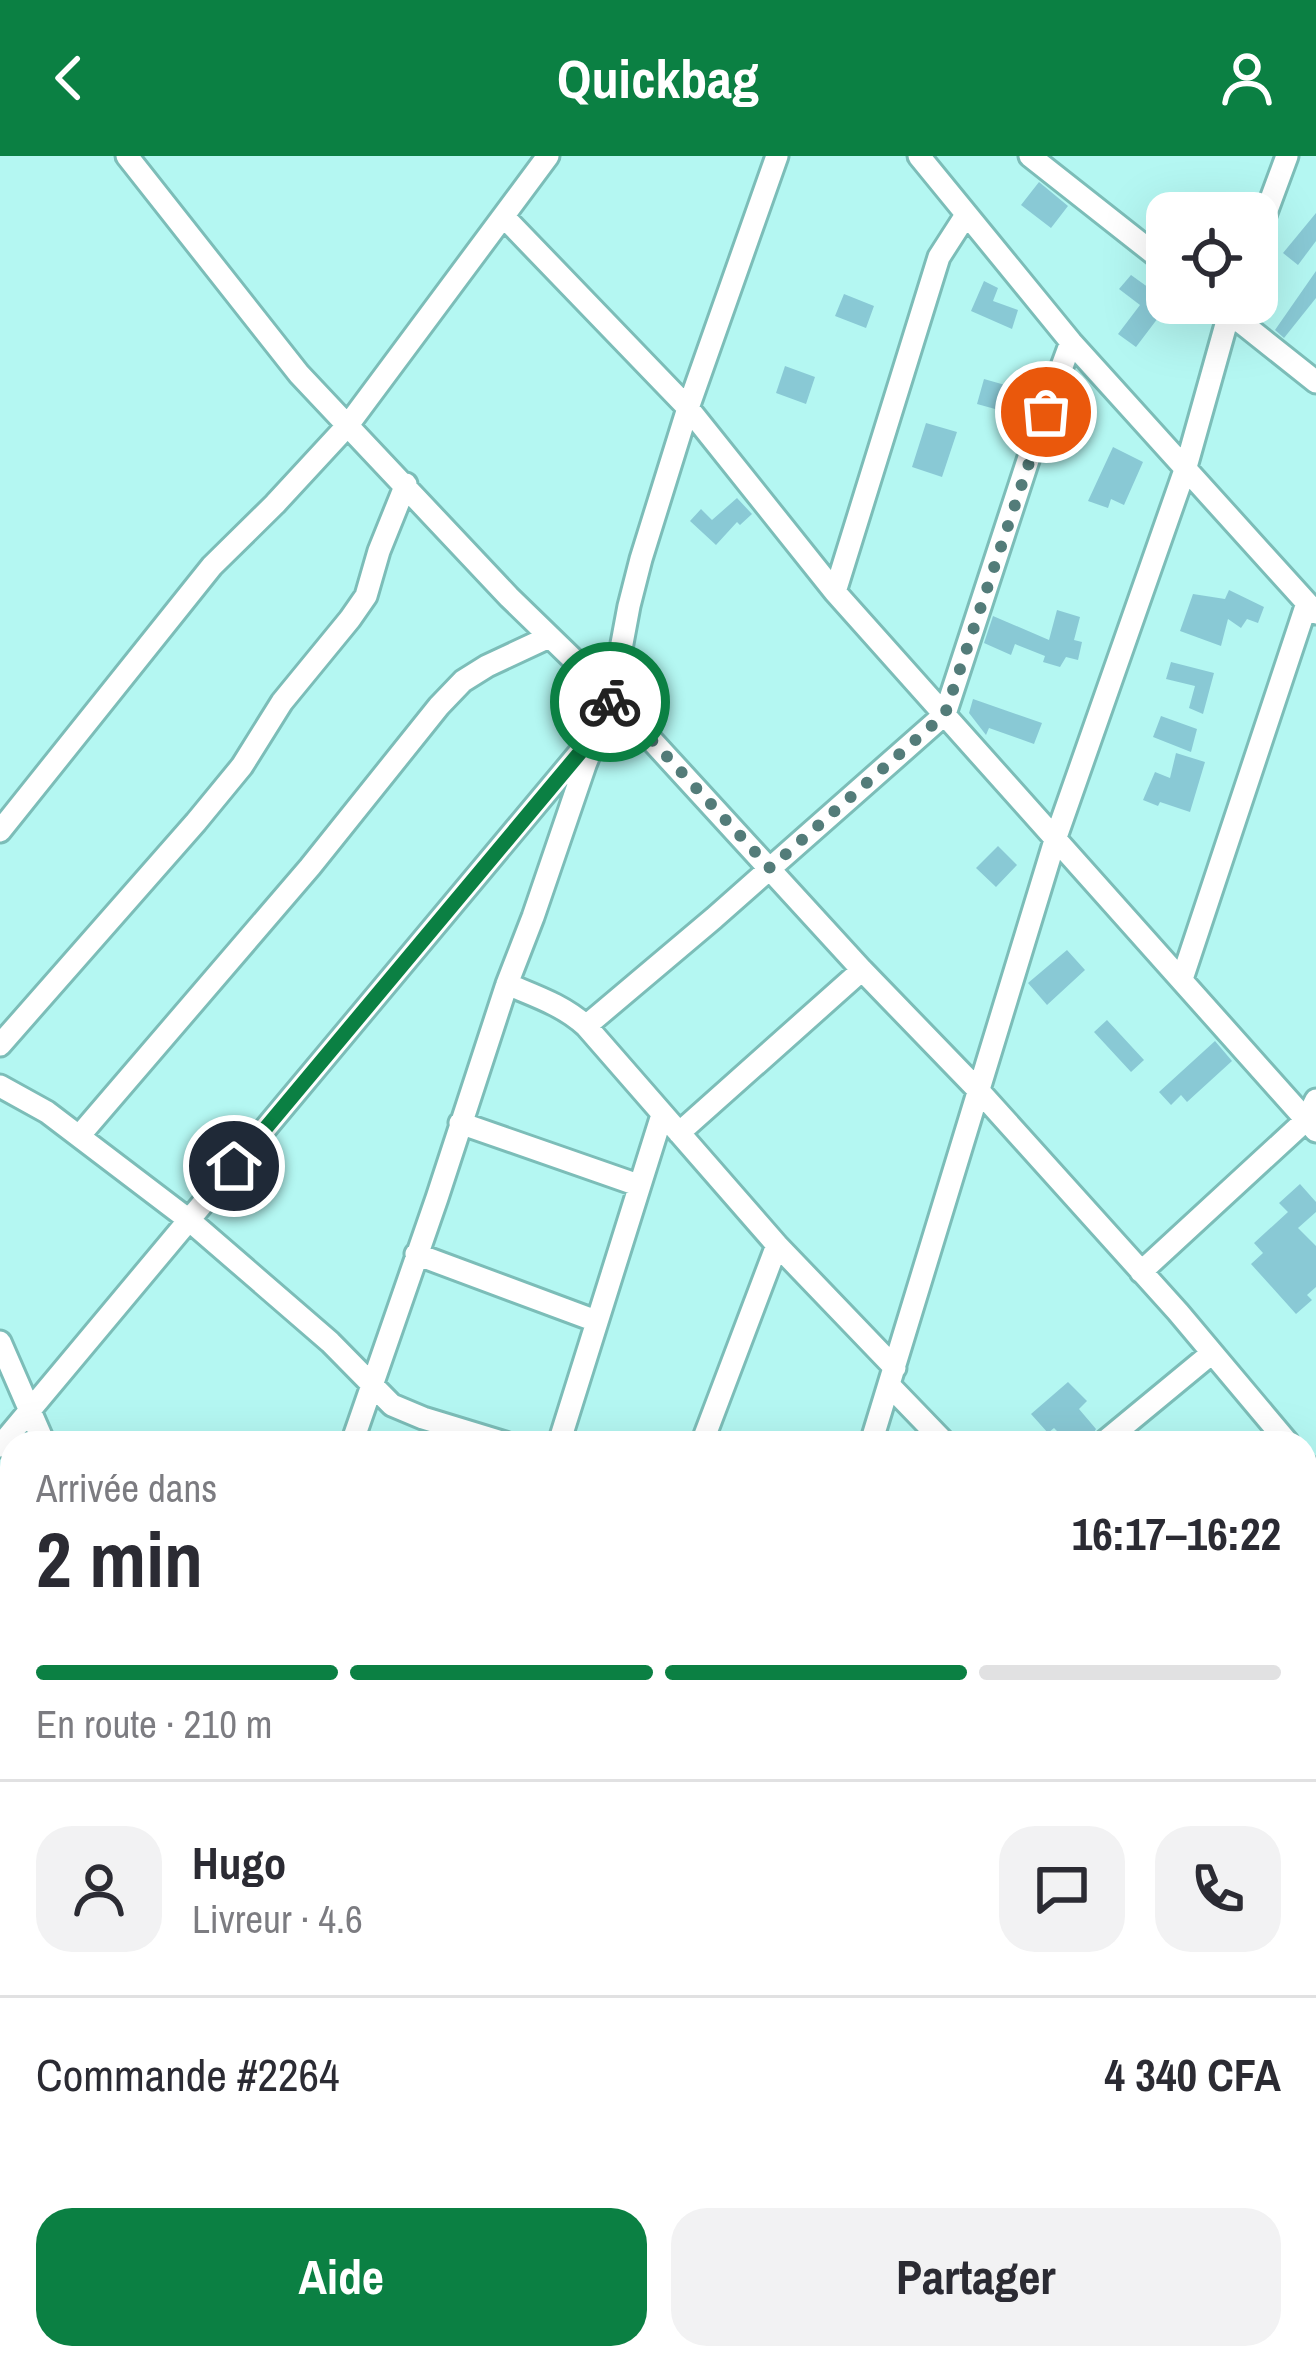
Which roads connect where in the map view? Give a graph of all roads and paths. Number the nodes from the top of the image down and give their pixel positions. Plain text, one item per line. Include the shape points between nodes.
1 (127, 156) edge
2 (548, 156) edge
3 (777, 156) edge
4 (919, 156) edge
5 (1030, 156) edge
6 (1287, 156) edge
7 (1274, 192) edge
8 (966, 215) junction
9 (504, 217) junction
10 (1146, 247) edge
11 (1222, 324) edge
12 (1247, 324) edge
13 (1071, 343) junction
14 (1316, 382) edge
15 (688, 407) junction
16 (348, 425) junction
17 (1186, 467) junction
18 (406, 484) junction
19 (835, 592) junction
20 (1311, 608) edge
21 (549, 637) junction
22 (612, 697) junction
23 (945, 714) junction
24 (598, 731) junction
25 (0, 831) edge
26 (1056, 837) junction
27 (770, 868) junction
28 (862, 970) junction
29 (1181, 979) junction
30 (507, 984) junction
31 (586, 1026) junction
32 (0, 1046) edge
33 (0, 1085) edge
34 (979, 1091) junction
35 (662, 1115) junction
36 (1313, 1117) edge
37 (460, 1123) junction
38 (679, 1133) junction
39 (80, 1136) junction
40 (638, 1185) junction
41 (189, 1220) junction
42 (777, 1245) junction
43 (416, 1254) junction
44 (1141, 1272) junction
45 (596, 1322) junction
46 (0, 1342) edge
47 (1212, 1353) junction
48 (892, 1377) junction
49 (371, 1386) junction
50 (29, 1411) junction
51 (12, 1431) edge
52 (38, 1431) edge
53 (356, 1431) edge
54 (467, 1431) edge
55 (563, 1431) edge
56 (707, 1431) edge
57 (875, 1431) edge
58 (935, 1431) edge
59 (1118, 1431) edge
60 (1278, 1431) edge

1 - 16 street
2 - 9 street
3 - 15 street
4 - 8 street
5 - 10 street
6 - 7 street
8 - 13 street
8 - 19 street via 939,257
9 - 15 street
9 - 16 street
11 - 17 street
12 - 14 street
13 - 17 street
13 - 23 street
15 - 19 street
15 - 22 street via 628,605
16 - 18 street
16 - 25 street via 212,566
17 - 20 street
17 - 26 street
18 - 21 street
18 - 32 street via 350,619 242,766
19 - 23 street
20 - 29 street
21 - 22 street
21 - 39 street via 488,665 439,706
22 - 24 street
22 - 27 street
23 - 26 street
23 - 27 street
24 - 30 street
24 - 41 street
26 - 29 street
26 - 34 street
27 - 28 street
27 - 31 street
28 - 34 street
28 - 38 street
29 - 36 street
30 - 31 street
30 - 37 street
31 - 35 street
33 - 39 street
34 - 44 street
34 - 48 street
35 - 38 street
35 - 40 street
36 - 44 street
37 - 40 street
37 - 43 street
38 - 42 street
39 - 41 street
40 - 45 street
41 - 49 street
41 - 50 street
42 - 48 street
42 - 56 street
43 - 45 street
43 - 49 street
44 - 47 street
45 - 55 street
46 - 50 street
47 - 59 street
47 - 60 street
48 - 57 street
48 - 58 street
49 - 53 street
49 - 54 street via 404,1411
50 - 51 street
50 - 52 street

